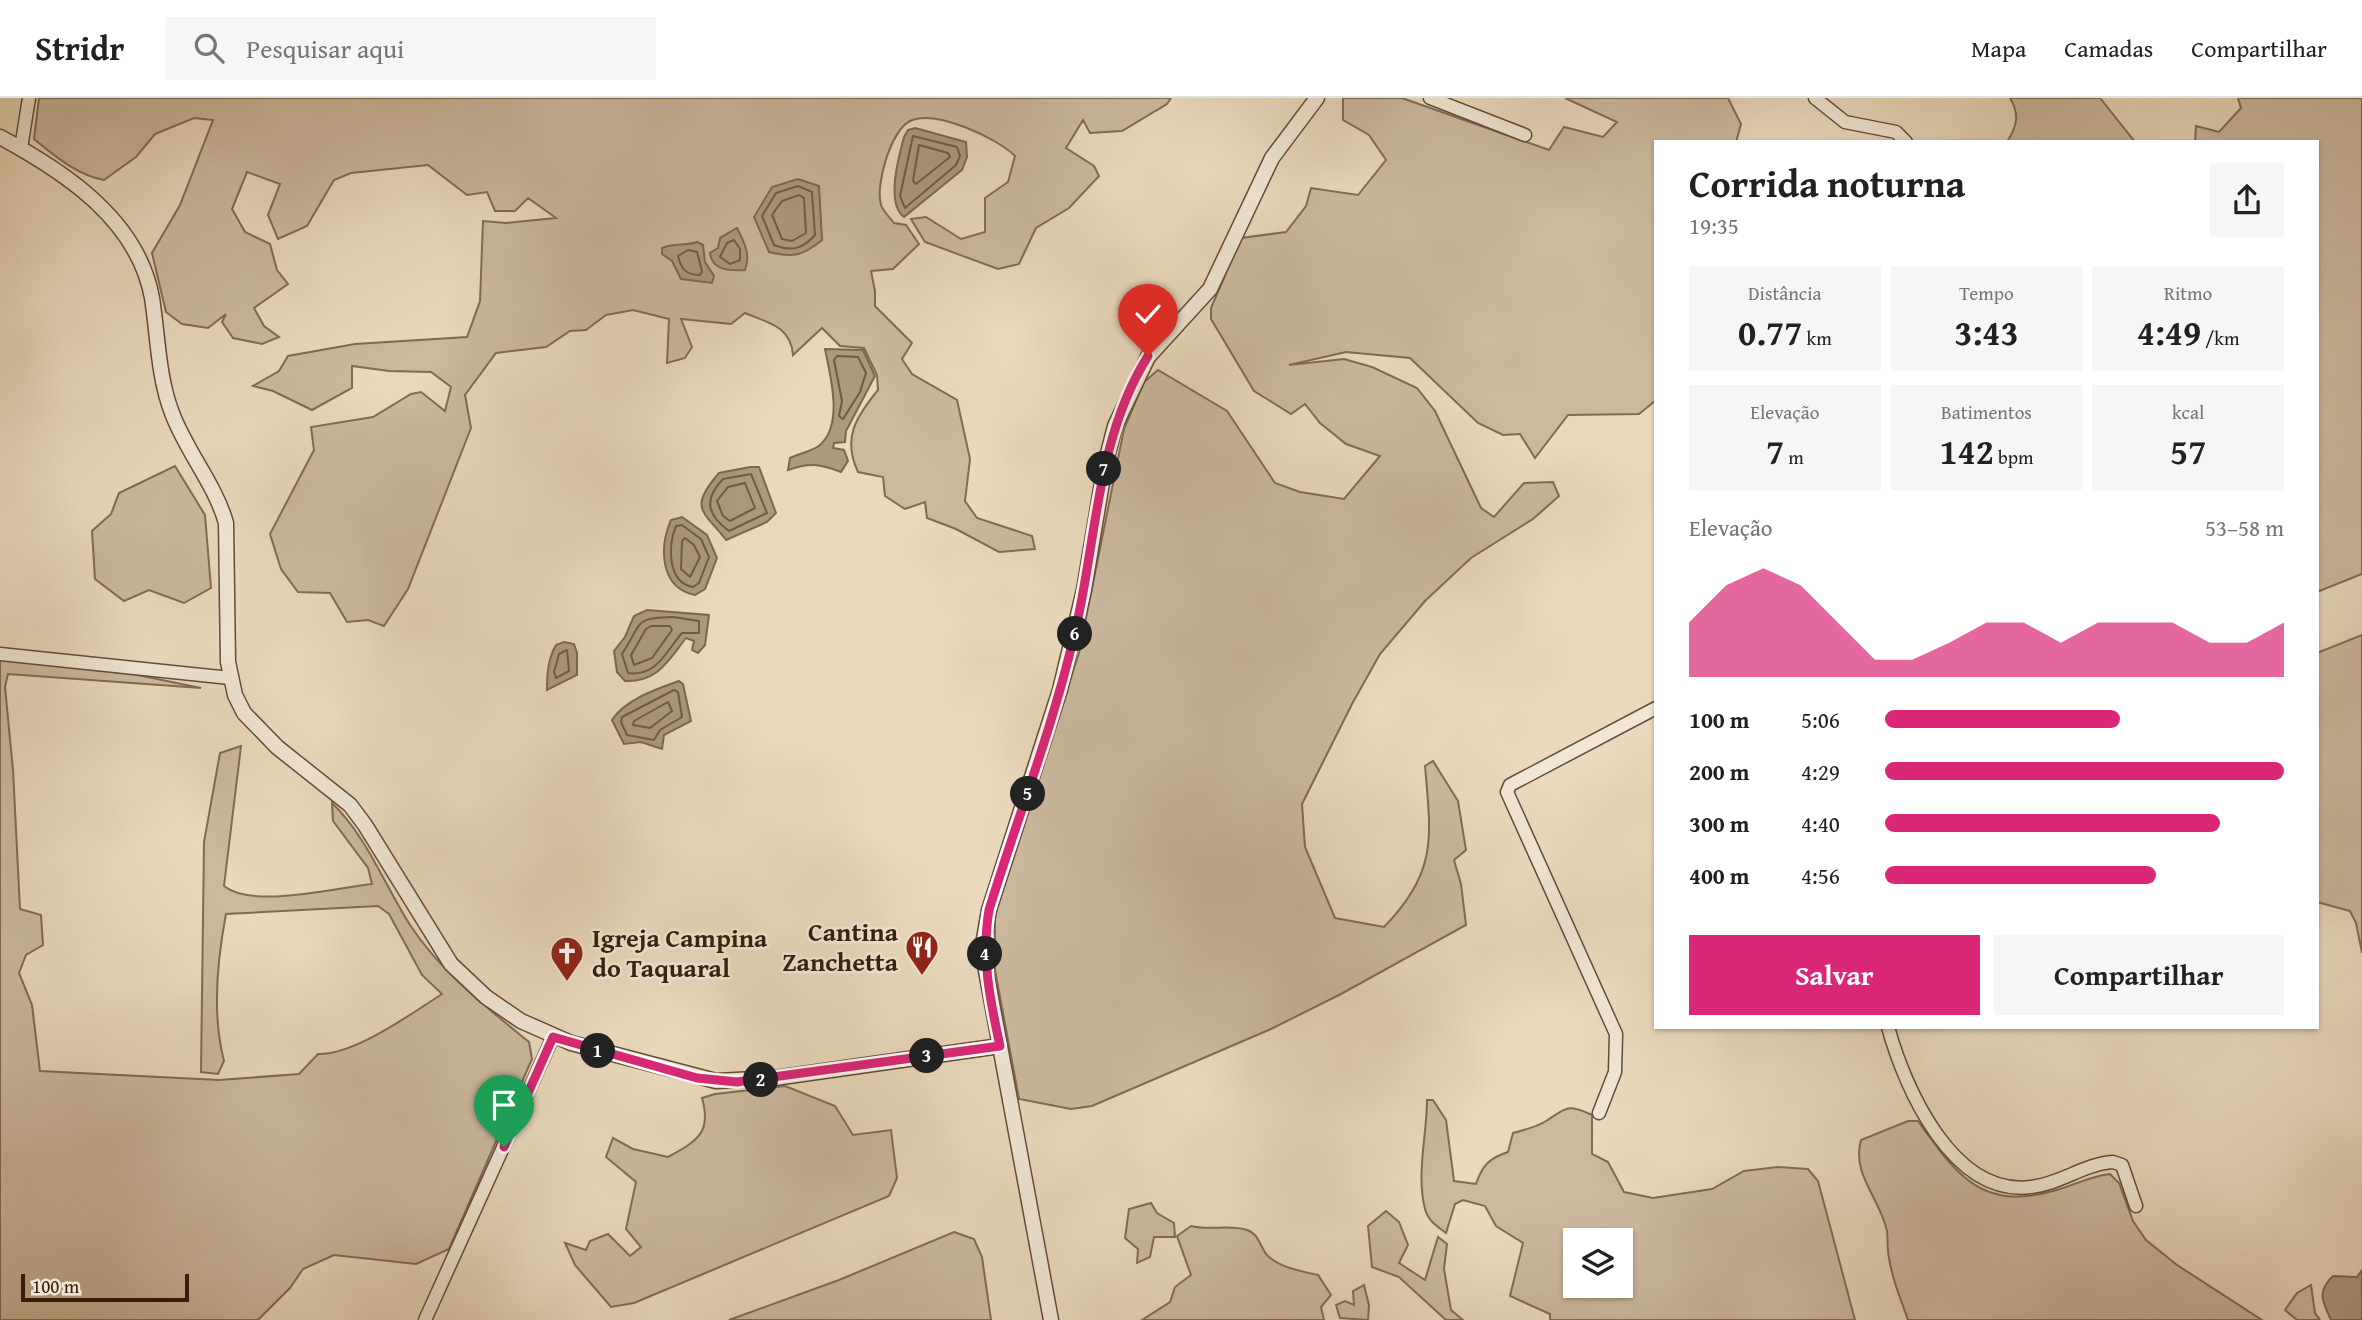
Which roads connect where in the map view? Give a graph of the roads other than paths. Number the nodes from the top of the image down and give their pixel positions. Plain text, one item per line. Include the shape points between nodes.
1 (29, 98) edge
2 (1317, 98) edge
3 (1430, 98) edge
4 (1815, 98) edge
5 (1525, 135) dead end
6 (0, 137) edge
7 (1904, 140) edge
8 (21, 148) junction
9 (0, 654) edge
10 (230, 678) junction
11 (1654, 709) edge
12 (1889, 1029) edge
13 (553, 1037) junction
14 (1000, 1046) junction
15 (1598, 1114) dead end
16 (2136, 1206) dead end
17 (425, 1320) edge
18 (1051, 1320) edge

1 - 8 street
2 - 14 street via 1267,168 1210,289 1148,356 1115,426 1064,677 989,910 984,939 986,971
3 - 5 street
4 - 7 street via 1845,122 1896,132
6 - 8 street
8 - 10 street via 93,200 136,249 151,295 172,413 226,523
9 - 10 street
10 - 13 street via 244,713 257,728 337,792 365,825 452,964 503,1009
11 - 15 street via 1569,751 1510,785 1507,792 1616,1034 1615,1072
12 - 16 street via 1900,1066 1923,1111 1960,1162 1979,1176 1998,1186 2032,1187 2113,1162 2122,1165
13 - 14 street via 697,1078 737,1082
13 - 17 street
14 - 18 street

